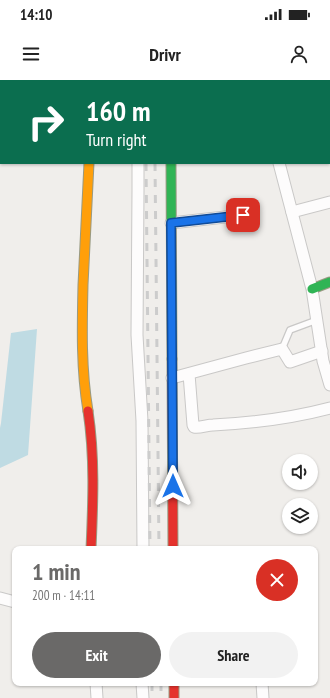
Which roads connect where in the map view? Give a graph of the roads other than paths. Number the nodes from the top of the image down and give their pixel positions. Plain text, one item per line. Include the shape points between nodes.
1 (88, 164) edge
2 (138, 164) edge
3 (170, 164) edge
4 (279, 164) edge
5 (330, 202) edge
6 (292, 212) junction
7 (243, 215) dead end
8 (171, 223) junction
9 (330, 282) edge
10 (312, 288) junction
11 (317, 320) junction
12 (282, 349) junction
13 (322, 352) junction
14 (189, 374) junction
15 (172, 378) junction
16 (330, 385) edge
17 (191, 404) junction
18 (172, 408) junction
19 (330, 408) edge
20 (91, 546) edge
21 (143, 546) edge
22 (173, 546) edge
23 (0, 598) edge
24 (12, 601) edge
25 (96, 686) edge
26 (142, 686) edge
27 (174, 686) edge
28 (262, 686) edge
29 (97, 698) edge
30 (143, 698) edge
31 (174, 698) edge
32 (263, 698) edge

1 - 20 street via 82,346 93,458
2 - 21 street via 137,335 142,421
3 - 8 street
4 - 6 street
5 - 6 street
6 - 10 street
7 - 8 street
8 - 15 street
9 - 10 street
10 - 11 street
11 - 12 lane via 290,330
11 - 13 street
12 - 13 street via 290,362
12 - 14 street
13 - 16 street
14 - 15 street
14 - 17 street
15 - 18 street
17 - 18 street
17 - 19 street via 193,425 197,428 296,416
18 - 22 street
23 - 24 street
25 - 29 street
26 - 30 street
27 - 31 street
28 - 32 street

